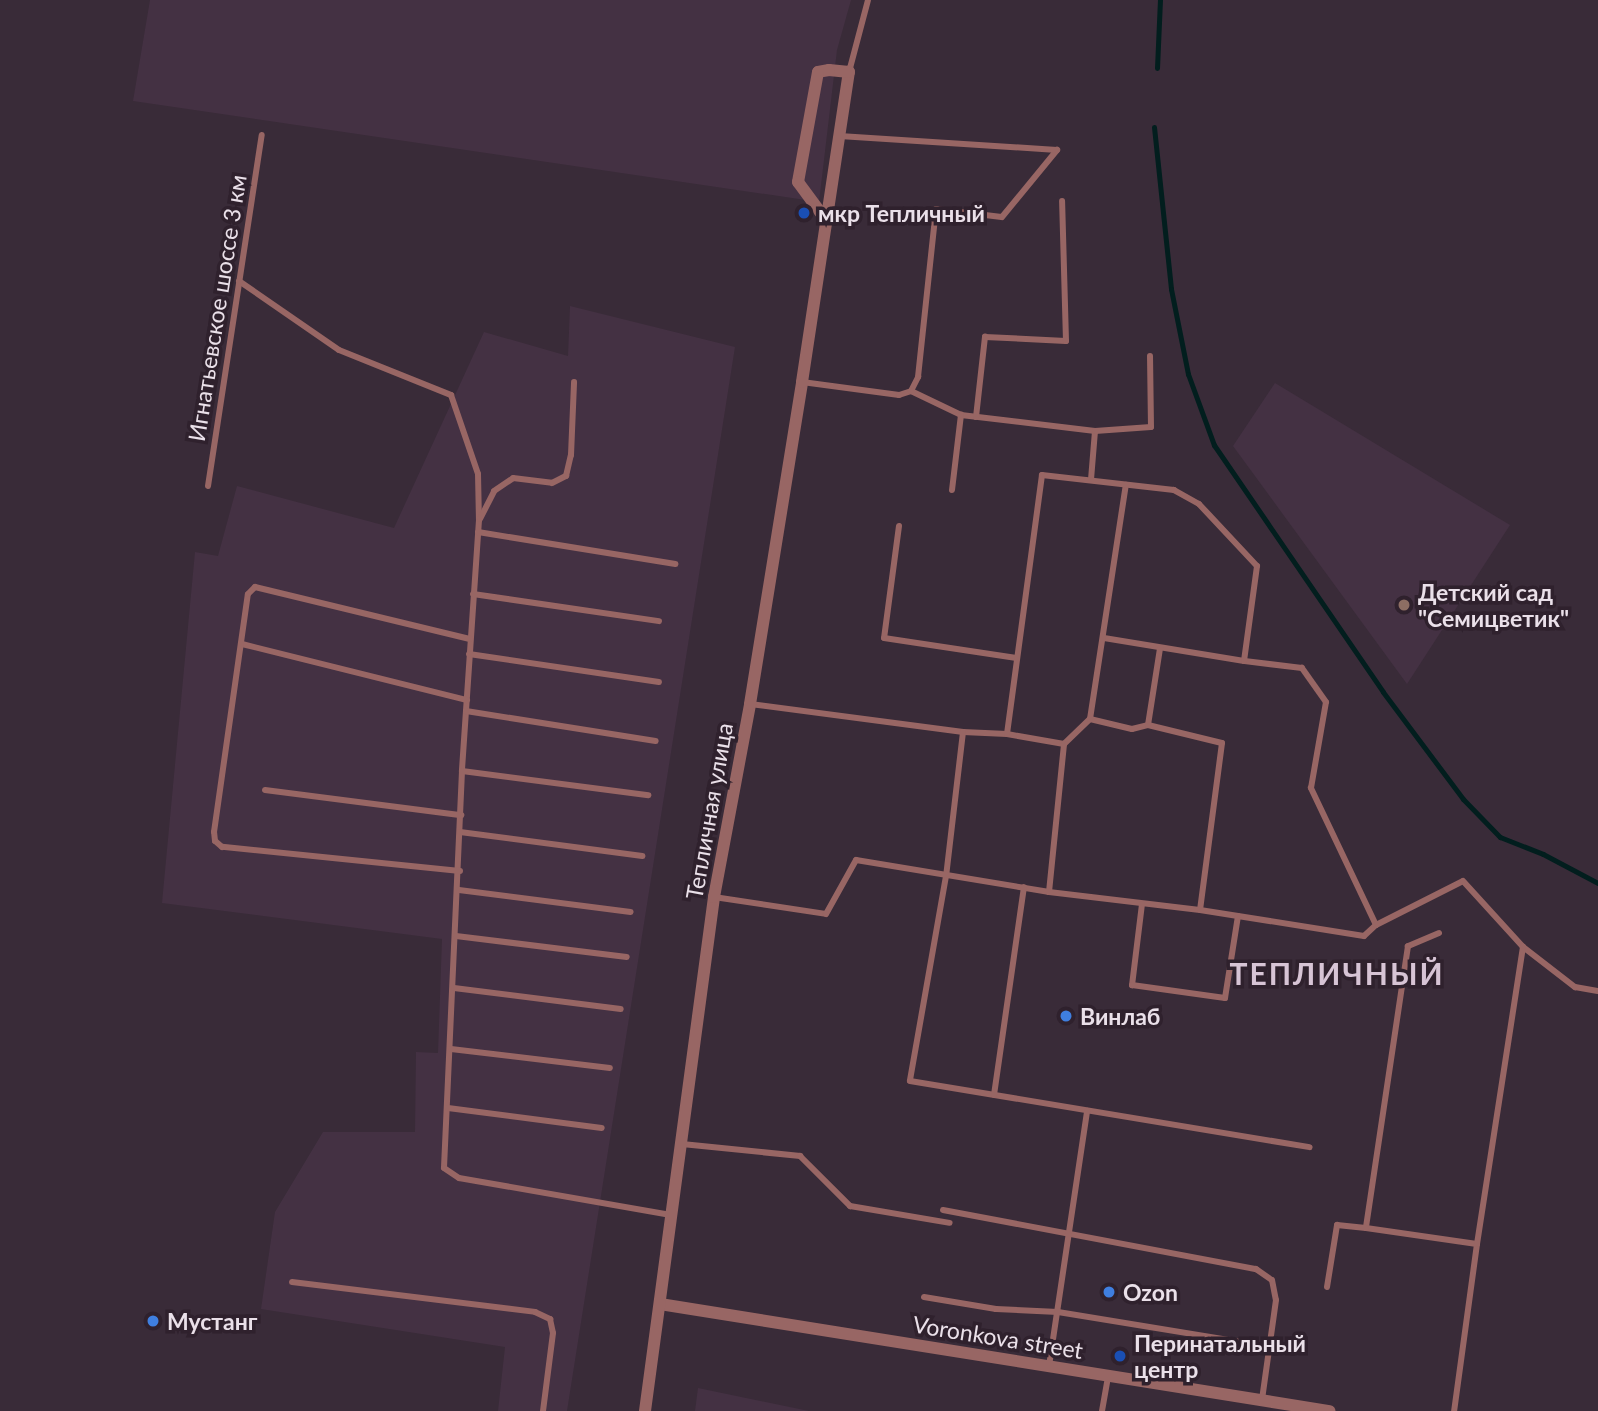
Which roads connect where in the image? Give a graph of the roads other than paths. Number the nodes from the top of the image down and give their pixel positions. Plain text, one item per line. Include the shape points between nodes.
1 (868, 0) edge
2 (849, 72) junction
3 (262, 135) dead end
4 (839, 136) junction
5 (1062, 201) dead end
6 (826, 220) junction
7 (239, 281) junction
8 (1150, 356) dead end
9 (574, 382) dead end
10 (802, 382) junction
11 (911, 391) junction
12 (961, 415) junction
13 (976, 417) junction
14 (1095, 430) junction
15 (1091, 480) junction
16 (1126, 485) junction
17 (208, 486) dead end
18 (953, 490) dead end
19 (479, 520) junction
20 (899, 526) dead end
21 (478, 532) junction
22 (675, 564) dead end
23 (473, 594) junction
24 (659, 621) dead end
25 (1104, 638) junction
26 (470, 639) junction
27 (242, 644) junction
28 (1160, 648) junction
29 (469, 654) junction
30 (1017, 658) junction
31 (1244, 661) junction
32 (659, 682) dead end
33 (467, 700) junction
34 (750, 704) junction
35 (466, 711) junction
36 (1090, 719) junction
37 (1148, 726) junction
38 (963, 732) junction
39 (1007, 734) junction
40 (656, 741) dead end
41 (1064, 744) junction
42 (462, 771) junction
43 (265, 790) dead end
44 (648, 795) dead end
45 (461, 816) junction
46 (460, 832) junction
47 (642, 856) dead end
48 (460, 871) junction
49 (946, 876) junction
50 (1024, 887) junction
51 (459, 890) junction
52 (1049, 892) junction
53 (714, 897) junction
54 (1142, 904) junction
55 (1200, 910) junction
56 (631, 912) dead end
57 (1238, 916) junction
58 (1376, 925) junction
59 (1439, 933) dead end
60 (456, 936) junction
61 (1523, 947) junction
62 (626, 957) dead end
63 (454, 988) junction
64 (1598, 991) edge
65 (621, 1009) dead end
66 (451, 1049) junction
67 (610, 1068) dead end
68 (994, 1095) junction
69 (448, 1108) junction
70 (1087, 1111) junction
71 (602, 1128) dead end
72 (682, 1144) junction
73 (1310, 1147) dead end
74 (943, 1210) dead end
75 (673, 1215) junction
76 (950, 1223) dead end
77 (1366, 1228) junction
78 (1069, 1232) junction
79 (1477, 1244) junction
80 (292, 1282) dead end
81 (1327, 1287) dead end
82 (924, 1297) dead end
83 (660, 1304) junction
84 (1058, 1312) junction
85 (1271, 1347) junction
86 (1049, 1366) junction
87 (1108, 1376) junction
88 (1262, 1400) junction
89 (543, 1411) edge
90 (645, 1411) edge
91 (1102, 1411) edge
92 (1329, 1411) edge
93 (1454, 1411) edge

1 - 2 lane
2 - 4 street, Тепличная улица
2 - 6 street via 818,72 798,183
3 - 7 lane, Игнатьевское шоссе 3 км
4 - 6 street, Тепличная улица
4 - 11 lane via 1057,150 1002,217 936,209 918,377
5 - 13 lane via 1066,341 985,337
6 - 10 street, Тепличная улица
7 - 17 lane, Игнатьевское шоссе 3 км
7 - 19 lane via 338,350 451,395 478,474
8 - 14 lane via 1151,427
9 - 19 lane via 566,476 552,483 513,478 494,491
10 - 11 lane via 899,395
10 - 34 street, Тепличная улица
11 - 12 lane
12 - 13 lane
12 - 18 lane
13 - 14 lane
14 - 15 lane
15 - 16 lane
15 - 30 lane via 1042,475
16 - 25 lane
16 - 31 lane via 1174,491 1199,504 1257,566
19 - 21 lane
20 - 30 lane via 884,638
21 - 22 lane
21 - 23 lane
23 - 24 lane
23 - 26 lane
25 - 28 lane
25 - 36 lane
26 - 27 lane via 255,587 248,594
26 - 29 lane
27 - 33 lane
27 - 48 lane via 215,841 222,846
28 - 31 lane
28 - 37 lane
29 - 32 lane
29 - 33 lane
30 - 39 lane
31 - 58 lane via 1303,668 1326,702 1311,788
33 - 35 lane
34 - 38 lane
34 - 53 street, Тепличная улица
35 - 40 lane
35 - 42 lane
36 - 37 lane via 1132,729
36 - 41 lane
37 - 55 lane via 1222,743
38 - 39 lane
38 - 49 lane
39 - 41 lane
41 - 52 lane
42 - 44 lane
42 - 45 lane
43 - 45 lane
45 - 46 lane
46 - 47 lane
46 - 48 lane
48 - 51 lane
49 - 50 lane
49 - 53 lane via 856,860 827,914
49 - 68 lane via 910,1082
50 - 52 lane
50 - 68 lane
51 - 56 lane
51 - 60 lane
52 - 54 lane
53 - 72 street, Тепличная улица
54 - 55 lane
54 - 57 lane via 1132,985 1225,998
55 - 57 lane
57 - 58 lane via 1364,936
58 - 61 lane via 1463,881
59 - 77 lane via 1408,946
60 - 62 lane
60 - 63 lane
61 - 64 lane via 1575,987
61 - 79 lane
63 - 65 lane
63 - 66 lane
66 - 67 lane
66 - 69 lane
68 - 70 lane
69 - 71 lane
69 - 75 lane via 444,1168 450,1174
70 - 73 lane
70 - 78 lane
72 - 75 street, Тепличная улица
72 - 76 lane via 800,1156 850,1206
74 - 78 lane
75 - 83 street, Тепличная улица
77 - 79 lane
77 - 81 lane via 1337,1225
78 - 84 lane
78 - 85 lane via 1256,1269 1272,1280 1276,1300
79 - 93 lane
80 - 89 lane via 535,1312 550,1319 553,1333
82 - 84 lane via 996,1309
83 - 86 street, Voronkova street
83 - 90 street, Тепличная улица
84 - 85 lane
84 - 86 lane
85 - 88 lane
86 - 87 street, Voronkova street
87 - 88 street, Voronkova street
87 - 91 lane
88 - 92 street, Voronkova street

